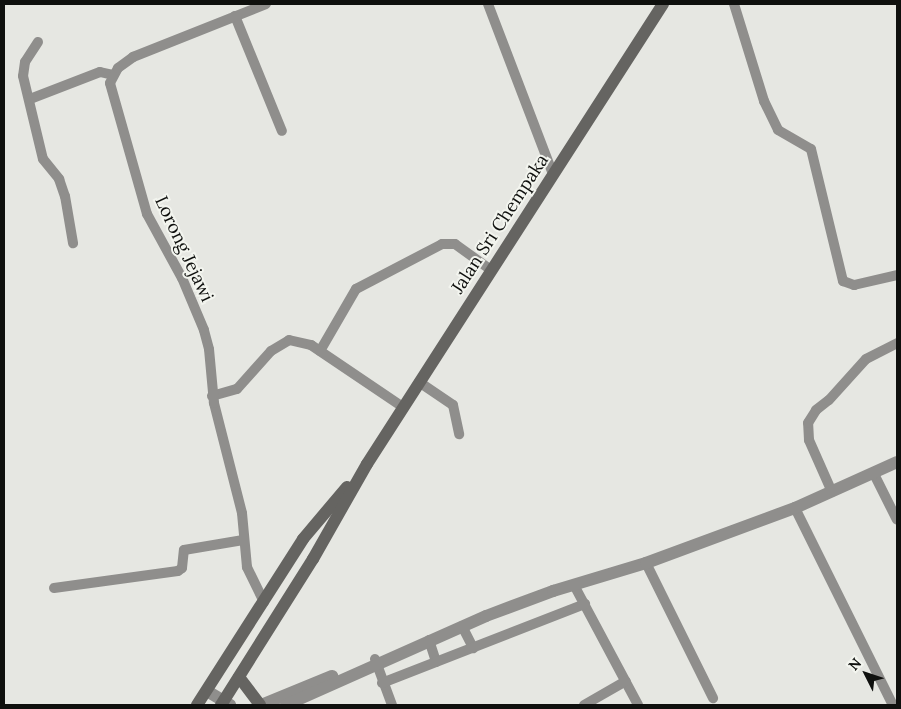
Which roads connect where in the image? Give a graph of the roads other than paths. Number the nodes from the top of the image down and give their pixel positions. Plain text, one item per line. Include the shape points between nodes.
1 (266, 4) edge
2 (488, 4) edge
3 (663, 4) edge
4 (734, 4) edge
5 (234, 16) junction
6 (38, 42) dead end
7 (113, 75) junction
8 (30, 99) junction
9 (282, 131) dead end
10 (553, 174) junction
11 (73, 243) dead end
12 (491, 270) junction
13 (897, 275) edge
14 (897, 344) edge
15 (320, 352) junction
16 (419, 382) junction
17 (212, 396) junction
18 (403, 407) junction
19 (459, 434) dead end
20 (897, 462) edge
21 (367, 464) junction
22 (874, 474) junction
23 (832, 492) junction
24 (795, 508) junction
25 (897, 520) edge
26 (243, 540) junction
27 (646, 564) junction
28 (574, 585) junction
29 (54, 588) dead end
30 (264, 602) junction
31 (585, 604) junction
32 (462, 626) junction
33 (429, 640) junction
34 (473, 648) junction
35 (376, 662) junction
36 (436, 662) junction
37 (239, 677) junction
38 (626, 681) junction
39 (382, 683) junction
40 (207, 691) junction
41 (713, 698) dead end
42 (225, 704) edge
43 (199, 705) edge
44 (261, 705) edge
45 (286, 705) edge
46 (392, 705) edge
47 (584, 705) edge
48 (638, 705) edge
49 (893, 705) edge

1 - 5 street
2 - 10 street
3 - 10 main road, Jalan Sri Chempaka
4 - 13 street via 764,101 778,130 811,149 843,281 854,285
5 - 7 street via 133,57
5 - 9 street
6 - 8 street via 24,69
7 - 8 street via 100,72
7 - 17 street, Lorong Jejawi via 110,93 147,214 182,278 204,330 209,349
8 - 11 street via 43,159 59,179 65,196
10 - 12 main road, Jalan Sri Chempaka
12 - 15 street via 455,244 446,243 356,289
12 - 16 main road, Jalan Sri Chempaka
14 - 23 street via 866,359 816,410 808,424 809,440
15 - 17 street via 308,344 289,340 271,351 237,389
15 - 18 street
16 - 18 main road, Jalan Sri Chempaka
16 - 19 street via 453,405
17 - 26 street, Lorong Jejawi via 242,513
18 - 21 main road, Jalan Sri Chempaka
20 - 22 street
21 - 30 main road via 303,539
21 - 37 main road via 313,559
22 - 23 street
22 - 25 street
23 - 24 street
24 - 27 street
24 - 49 street
26 - 29 street via 184,550 182,568 178,571
26 - 30 street, Lorong Jejawi via 247,567
27 - 28 street
27 - 41 street
28 - 31 street
28 - 32 street
30 - 40 main road
31 - 34 street
31 - 38 street
32 - 33 street
32 - 34 street
33 - 35 street
33 - 36 street
34 - 36 street
35 - 39 street
35 - 44 street
35 - 45 street
36 - 39 street
37 - 42 main road
37 - 44 main road
38 - 47 street
38 - 48 street
39 - 46 street
40 - 42 street
40 - 43 main road

